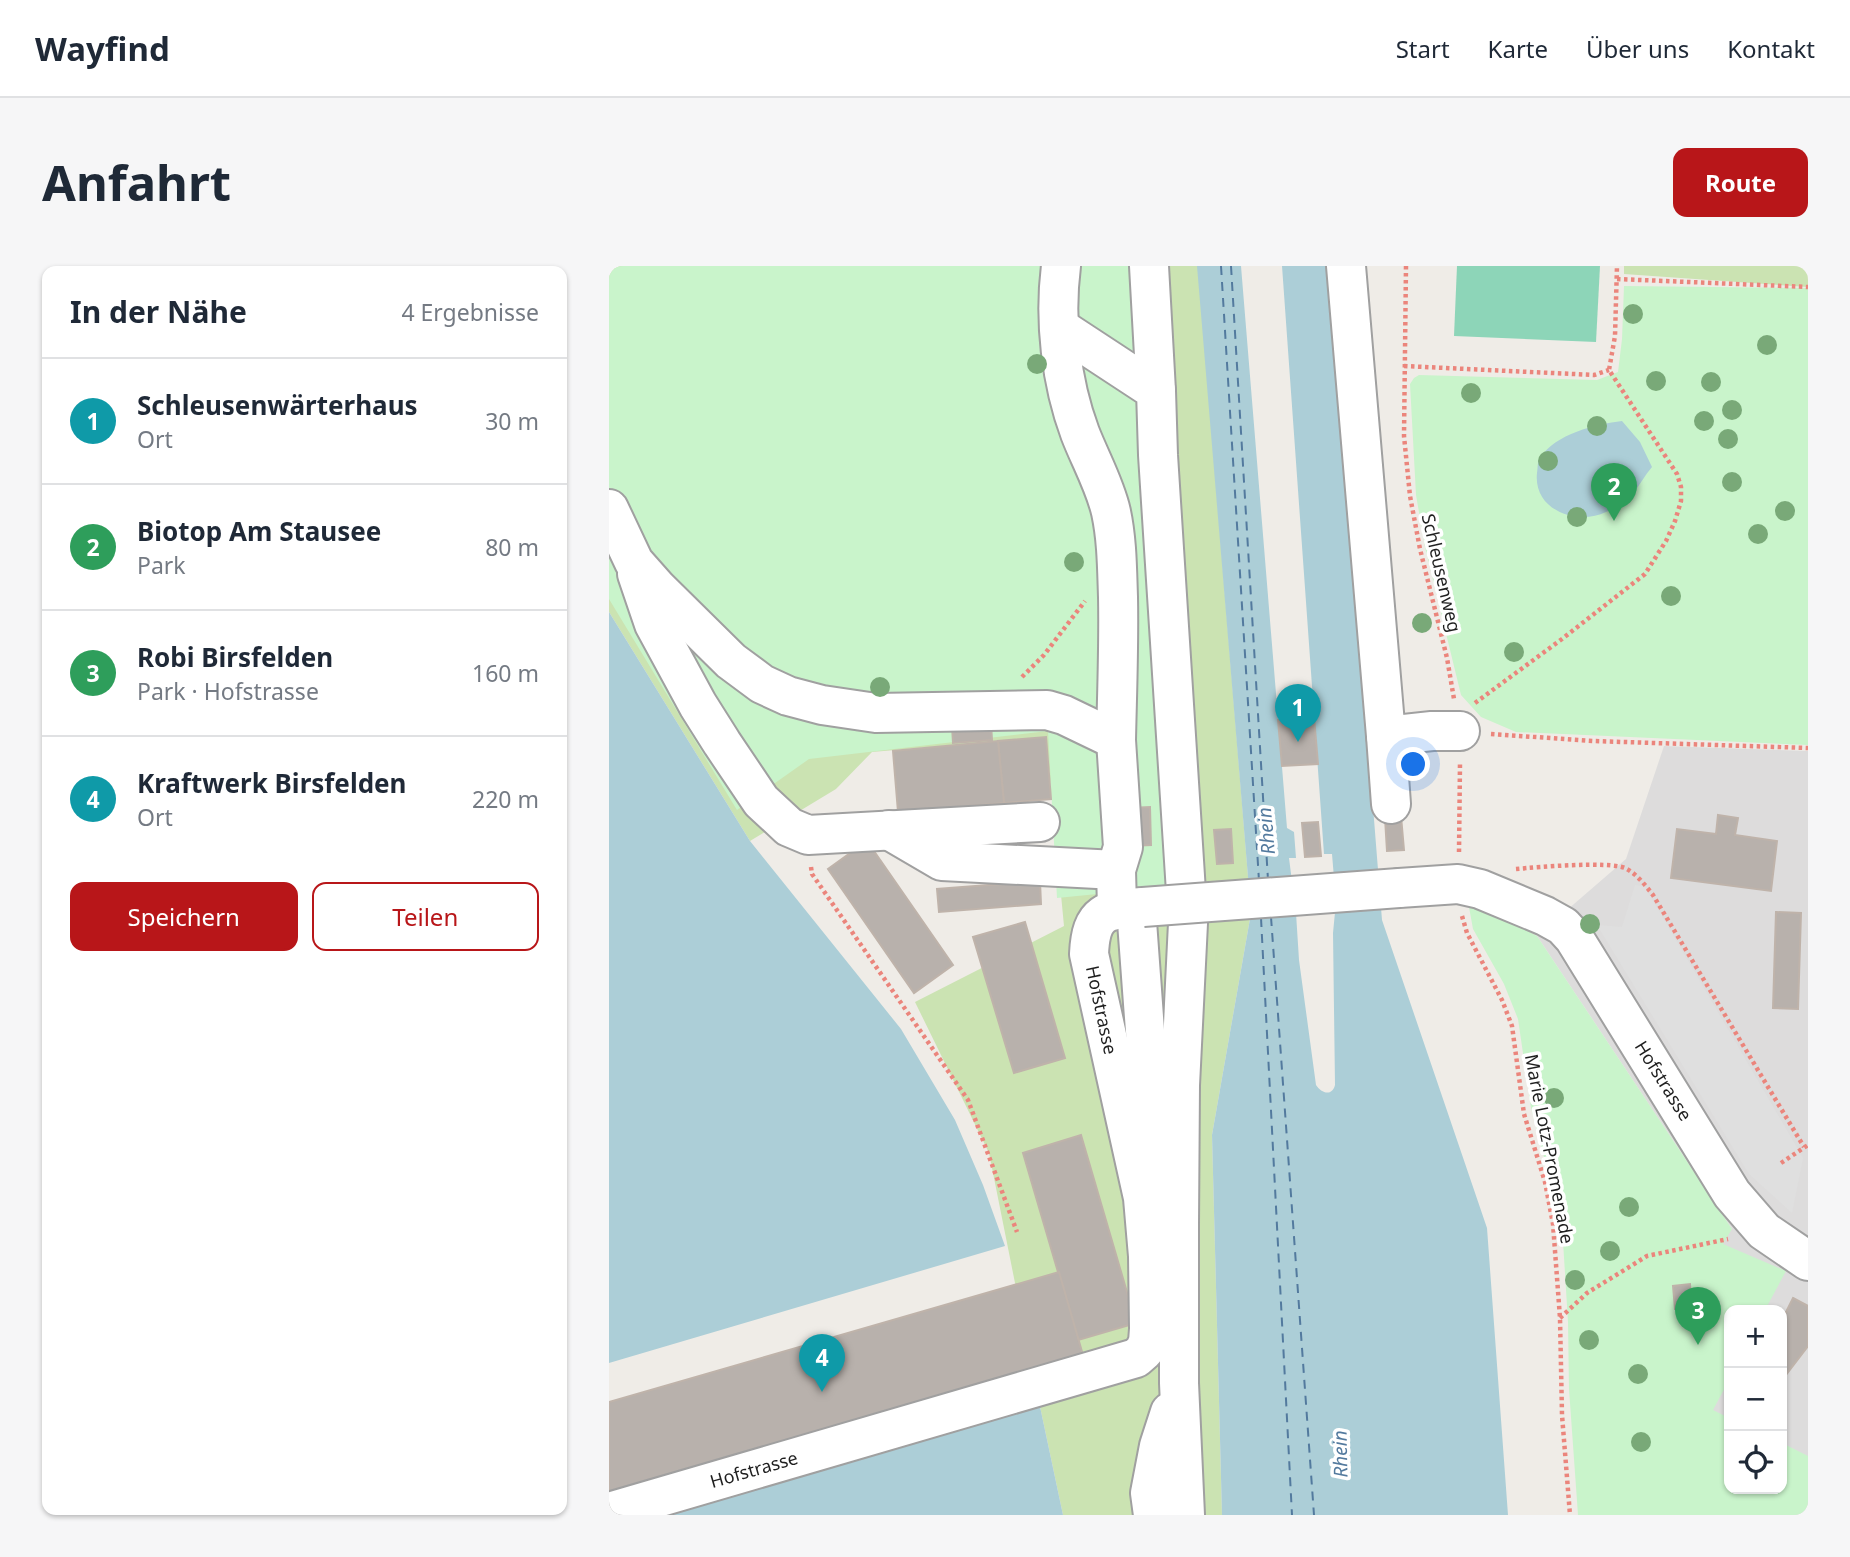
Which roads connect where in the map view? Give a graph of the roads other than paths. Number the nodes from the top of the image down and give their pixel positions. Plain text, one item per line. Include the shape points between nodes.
1 (1061, 266) edge
2 (1150, 266) edge
3 (1346, 266) edge
4 (1060, 328) junction
5 (1156, 391) junction
6 (609, 509) edge
7 (634, 562) junction
8 (1460, 725) road end
9 (1385, 736) junction
10 (1116, 740) junction
11 (1391, 804) dead end
12 (1040, 822) dead end
13 (889, 830) junction
14 (1116, 870) junction
15 (1132, 908) junction
16 (1179, 1224) junction
17 (1808, 1261) edge
18 (1179, 1383) junction
19 (609, 1512) edge
20 (1153, 1515) edge
21 (1185, 1515) edge

1 - 4 street
2 - 5 street
3 - 9 street
4 - 5 street
4 - 10 street via 1073,414 1111,509 1116,541
5 - 16 street via 1188,923
6 - 7 street
7 - 10 street via 731,661 788,696 876,713 1047,710
7 - 13 street via 654,624 698,705 761,801 789,827 809,835
8 - 9 street
9 - 11 street
10 - 14 street via 1123,847
12 - 13 street
13 - 14 street via 942,861
14 - 15 street
15 - 16 street via 1150,1099 1163,1184
15 - 17 street, Hofstrasse, bridge via 1458,884 1545,916 1574,938 1732,1194 1763,1231
15 - 19 street, Hofstrasse via 1102,916 1093,926 1089,954 1143,1198 1148,1256 1148,1342 1144,1351 1136,1358
16 - 18 street
18 - 20 street via 1159,1446 1150,1493
18 - 21 street

